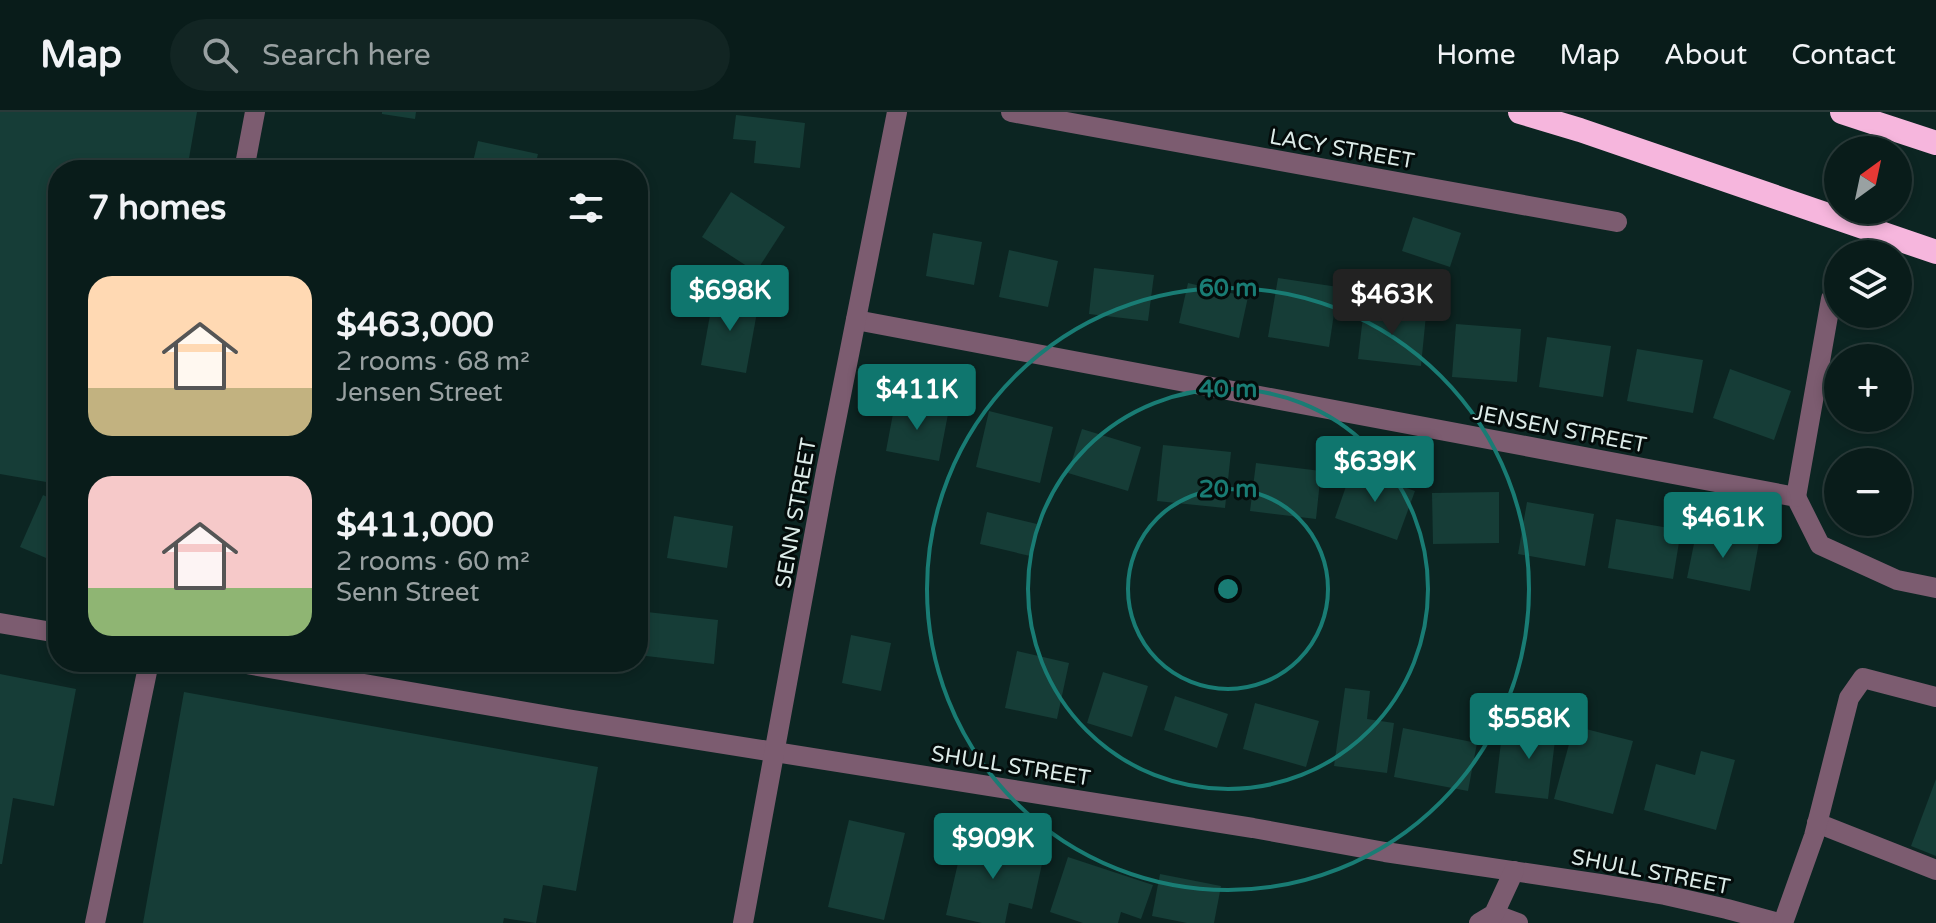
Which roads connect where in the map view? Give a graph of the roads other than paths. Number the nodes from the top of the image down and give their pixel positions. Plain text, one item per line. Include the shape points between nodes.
1 (255, 112) edge
2 (897, 112) edge
3 (1011, 112) edge
4 (1520, 112) edge
5 (1842, 112) edge
6 (1936, 143) edge
7 (246, 160) edge
8 (1617, 222) dead end
9 (1932, 250) edge
10 (856, 320) junction
11 (1826, 328) edge
12 (1796, 497) junction
13 (1936, 588) edge
14 (0, 623) edge
15 (48, 631) edge
16 (147, 672) edge
17 (293, 672) edge
18 (1936, 697) edge
19 (776, 751) junction
20 (1817, 823) junction
21 (1936, 870) edge
22 (1514, 871) junction
23 (1487, 919) edge
24 (95, 923) edge
25 (743, 923) edge
26 (1518, 923) edge
27 (1781, 923) edge

1 - 7 street
2 - 10 street, SENN STREET
3 - 8 street, LACY STREET
4 - 9 highway
5 - 6 highway
10 - 12 street, JENSEN STREET
10 - 19 street, SENN STREET
11 - 12 street
12 - 13 street via 1820,545 1897,580
14 - 15 street
16 - 24 street
17 - 19 street, SHULL STREET
18 - 20 street via 1863,678 1849,698
19 - 22 street, SHULL STREET
19 - 25 street, SENN STREET
20 - 21 street
20 - 27 street
22 - 23 street
22 - 27 street, SHULL STREET via 1665,895
23 - 26 street

